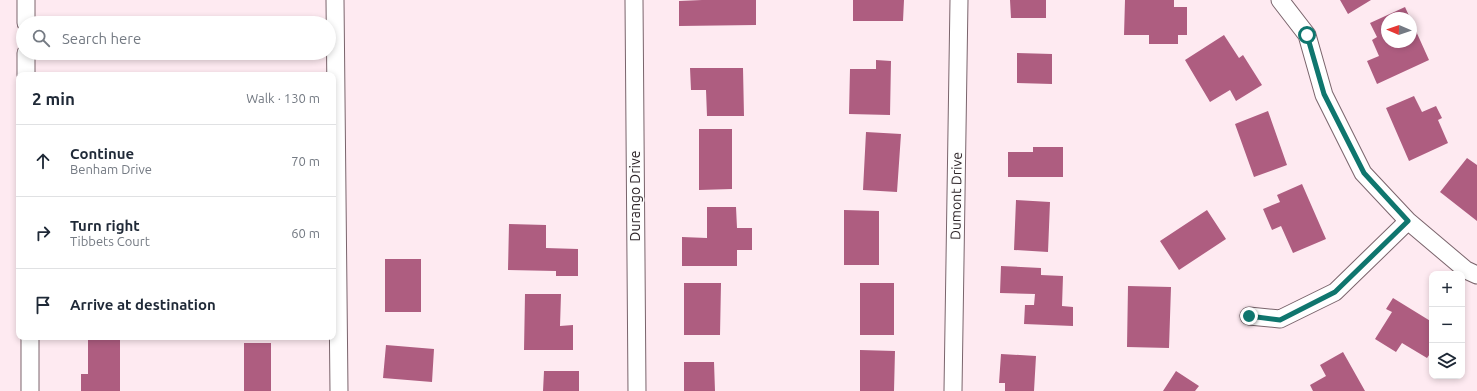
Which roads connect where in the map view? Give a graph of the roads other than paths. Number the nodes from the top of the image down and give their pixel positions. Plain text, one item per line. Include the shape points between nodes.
1 (26, 0) edge
2 (336, 0) edge
3 (634, 0) edge
4 (959, 0) edge
5 (1280, 0) edge
6 (26, 16) edge
7 (26, 60) edge
8 (26, 72) edge
9 (1408, 221) junction
10 (1477, 276) edge
11 (1249, 316) dead end
12 (30, 340) edge
13 (30, 391) edge
14 (339, 391) edge
15 (637, 391) edge
16 (953, 391) edge

1 - 6 street
2 - 14 street
3 - 15 street, Durango Drive
4 - 16 street, Dumont Drive
5 - 9 street via 1307,35 1324,94 1364,173
7 - 8 street
9 - 10 street via 1466,270
9 - 11 street via 1335,292 1280,320
12 - 13 street

